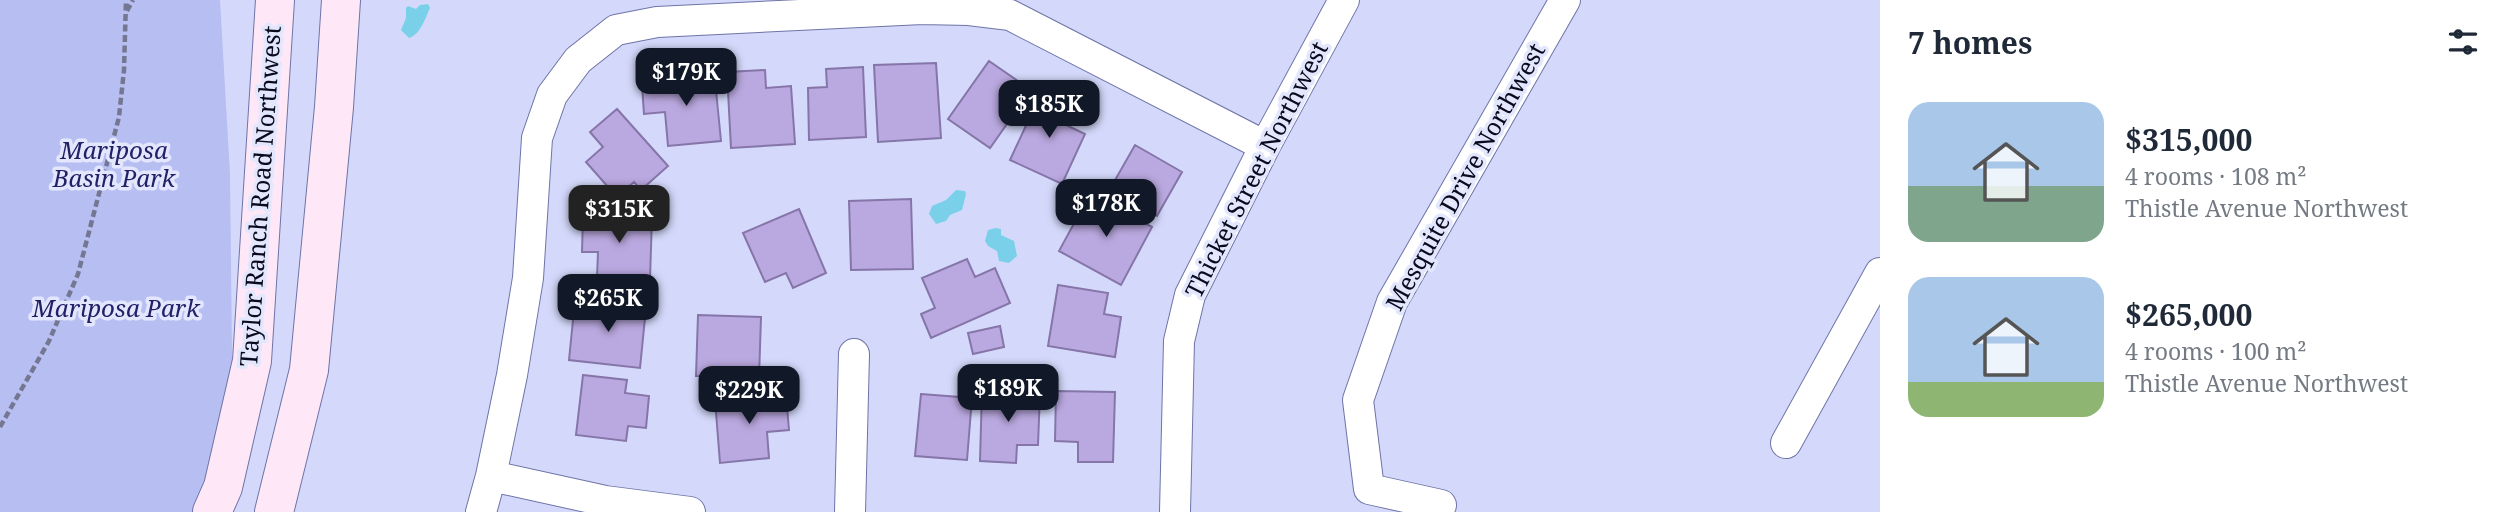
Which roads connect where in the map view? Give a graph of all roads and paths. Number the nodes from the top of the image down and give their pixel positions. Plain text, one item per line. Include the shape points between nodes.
1 (126, 0) edge
2 (133, 0) edge
3 (341, 0) edge
4 (1344, 0) edge
5 (1565, 0) edge
6 (270, 9) edge
7 (127, 11) junction
8 (1265, 146) junction
9 (1880, 272) edge
10 (854, 354) dead end
11 (0, 427) edge
12 (1786, 443) dead end
13 (491, 476) junction
14 (1441, 505) dead end
15 (212, 512) edge
16 (274, 512) edge
17 (481, 512) edge
18 (690, 512) edge
19 (850, 512) edge
20 (1175, 512) edge

1 - 7 path
2 - 7 path
3 - 16 main road via 309,370
4 - 8 street, Thicket Street Northwest
5 - 14 street, Mesquite Drive Northwest via 1392,302 1358,400 1369,489
6 - 15 main road, Taylor Ranch Road Northwest via 252,361 223,487
7 - 11 path via 119,117 78,274 49,341
8 - 13 street via 1010,15 922,9 657,22 616,30 578,60 552,95 537,138 528,278
8 - 20 street, Thicket Street Northwest via 1190,295 1179,341
9 - 12 street
10 - 19 street
13 - 17 street
13 - 18 street via 605,501

